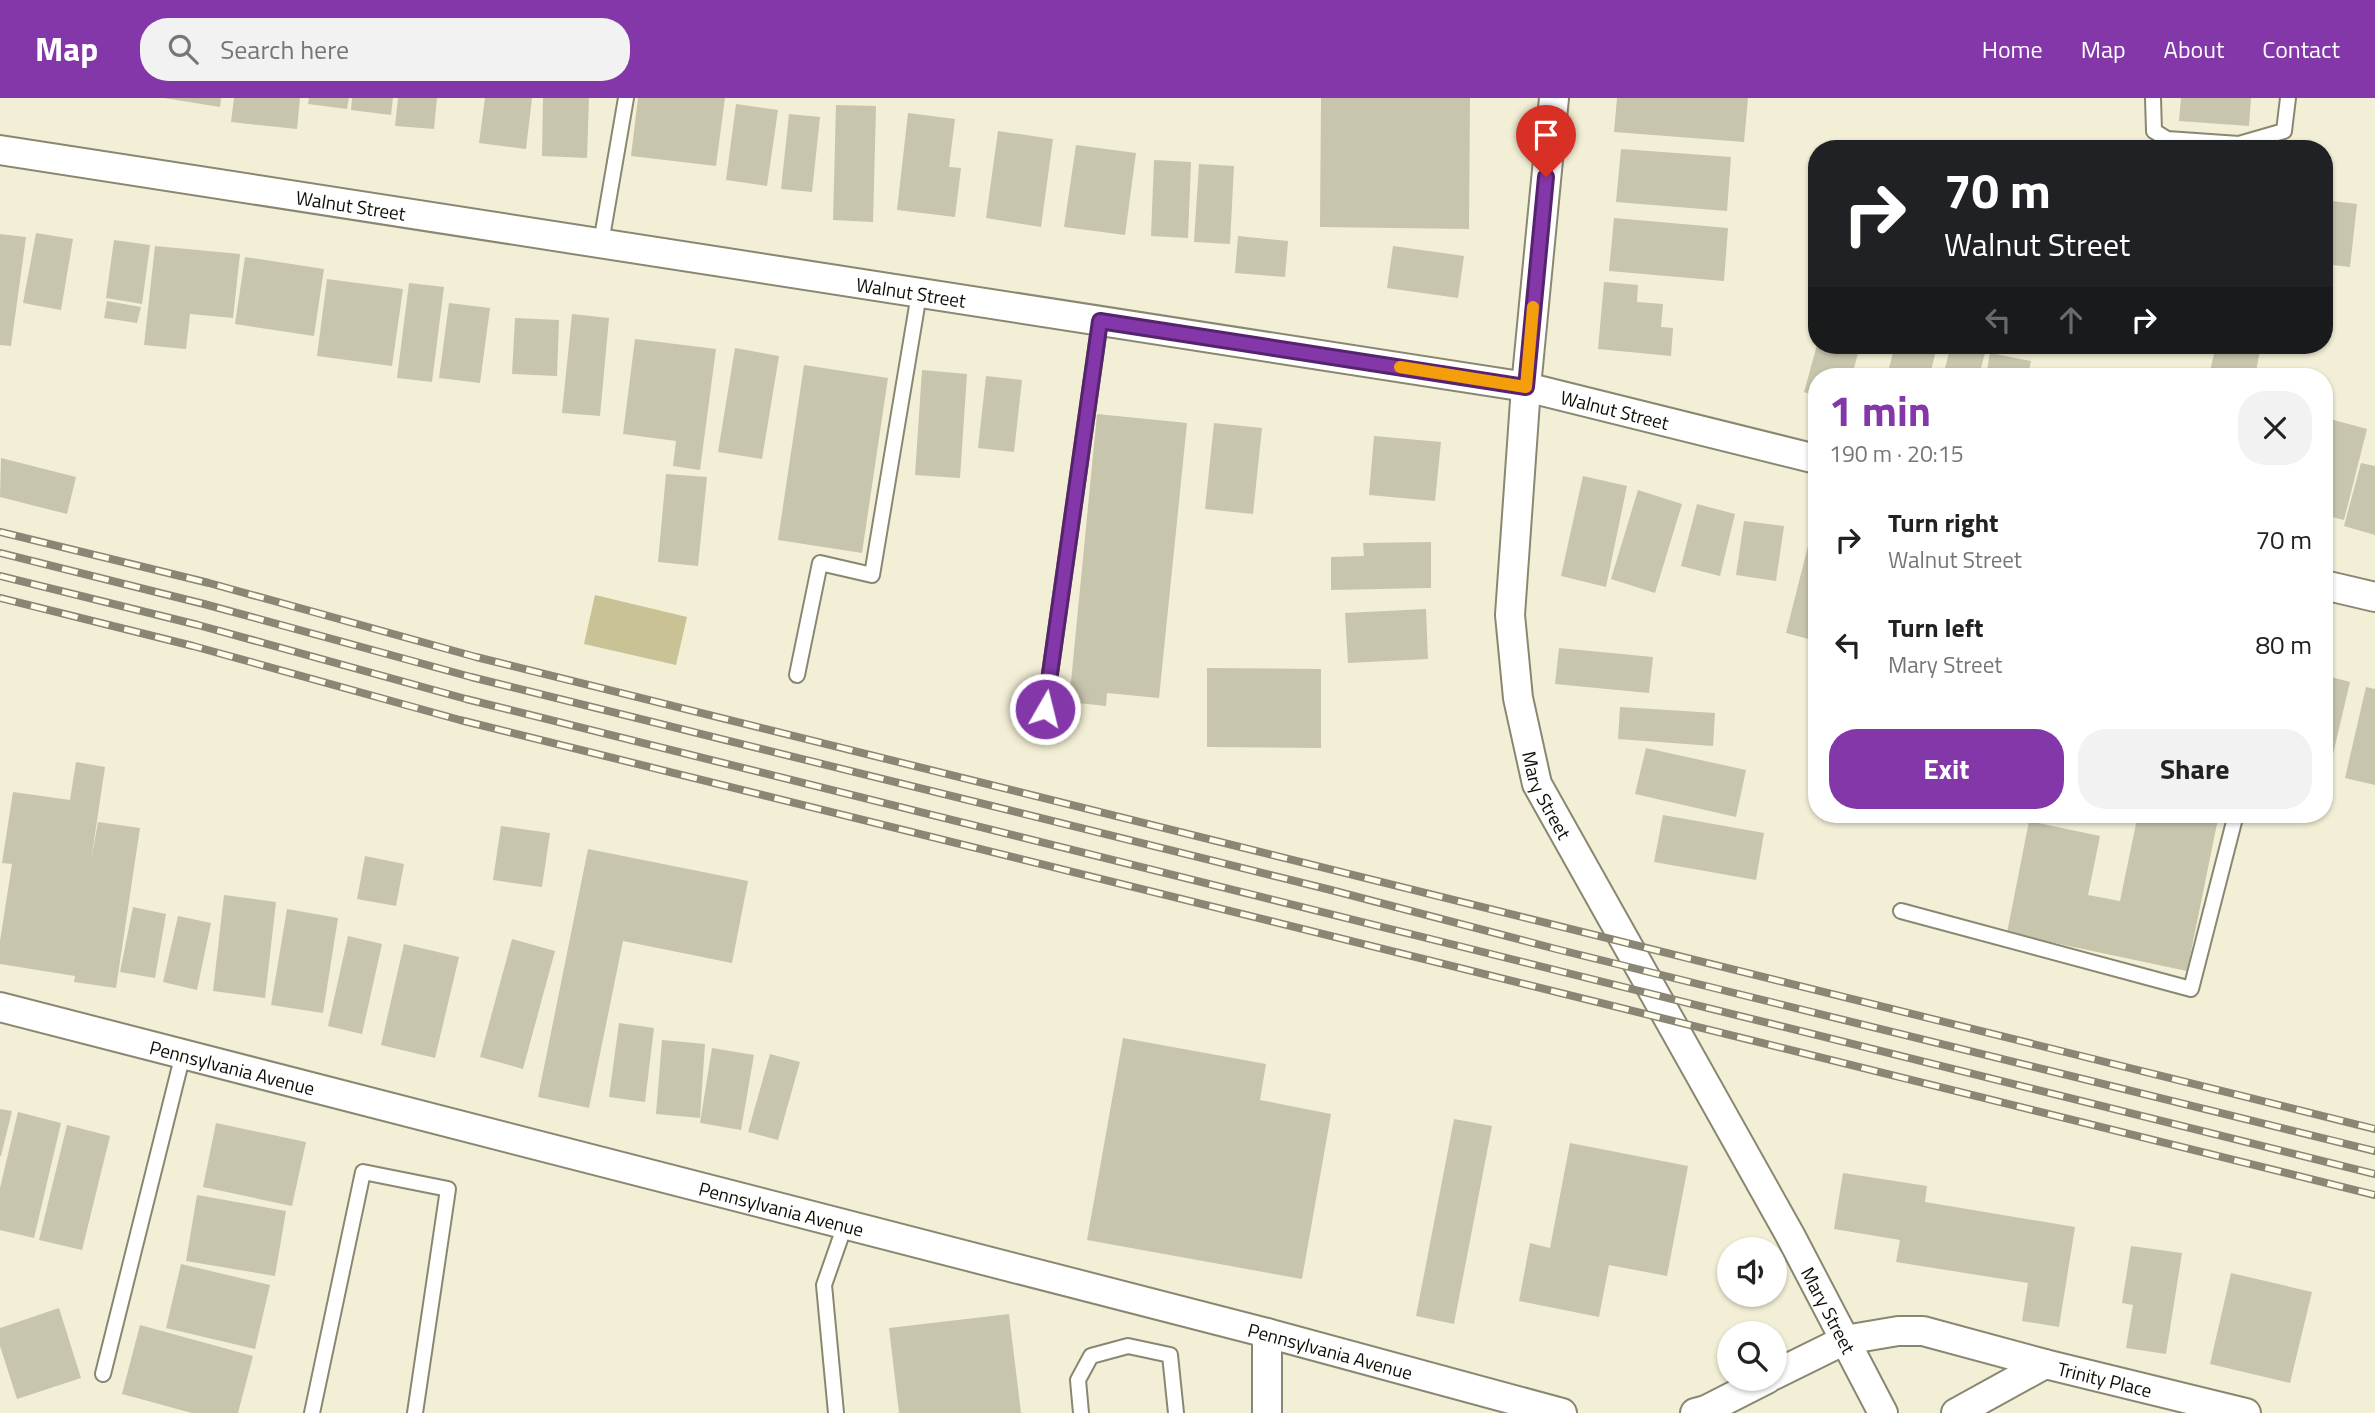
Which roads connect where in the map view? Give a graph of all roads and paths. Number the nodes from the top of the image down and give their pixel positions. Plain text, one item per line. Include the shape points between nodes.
1 (626, 98) edge
2 (1554, 98) edge
3 (2153, 98) edge
4 (2288, 98) edge
5 (2181, 140) edge
6 (2253, 140) edge
7 (0, 150) edge
8 (601, 243) junction
9 (919, 294) junction
10 (1100, 321) junction
11 (1526, 387) junction
12 (1808, 457) edge
13 (2333, 587) edge
14 (2375, 597) edge
15 (797, 675) dead end
16 (1045, 709) dead end
17 (2234, 823) edge
18 (1901, 911) dead end
19 (0, 1007) edge
20 (183, 1054) junction
21 (845, 1225) junction
22 (1266, 1332) junction
23 (1844, 1340) junction
24 (2045, 1364) junction
25 (1787, 1369) edge
26 (103, 1374) dead end
27 (1744, 1391) edge
28 (312, 1413) edge
29 (415, 1413) edge
30 (836, 1413) edge
31 (1081, 1413) edge
32 (1176, 1413) edge
33 (1267, 1413) edge
34 (1562, 1413) edge
35 (1695, 1413) edge
36 (1883, 1413) edge
37 (1956, 1413) edge
38 (2246, 1413) edge

1 - 8 lane
2 - 11 street, Mary Street
3 - 5 lane via 2154,131 2167,139
4 - 6 lane via 2284,131
7 - 8 street, Walnut Street
8 - 9 street, Walnut Street
9 - 10 street, Walnut Street
9 - 15 lane via 872,575 820,563
10 - 11 street, Walnut Street
10 - 16 lane
11 - 12 street, Walnut Street
11 - 23 street, Mary Street via 1510,615 1518,698 1537,784
13 - 14 street
17 - 18 lane via 2191,989
19 - 20 street, Pennsylvania Avenue
20 - 21 street, Pennsylvania Avenue
20 - 26 lane
21 - 22 street, Pennsylvania Avenue
21 - 30 lane via 824,1284
22 - 33 street
22 - 34 street, Pennsylvania Avenue
23 - 24 street, Trinity Place via 1923,1331
23 - 25 street
23 - 36 street, Mary Street
24 - 37 street, Trinity Place
24 - 38 street, Trinity Place
27 - 35 street
28 - 29 lane via 363,1172 448,1189
31 - 32 lane via 1078,1380 1091,1356 1128,1346 1170,1355

